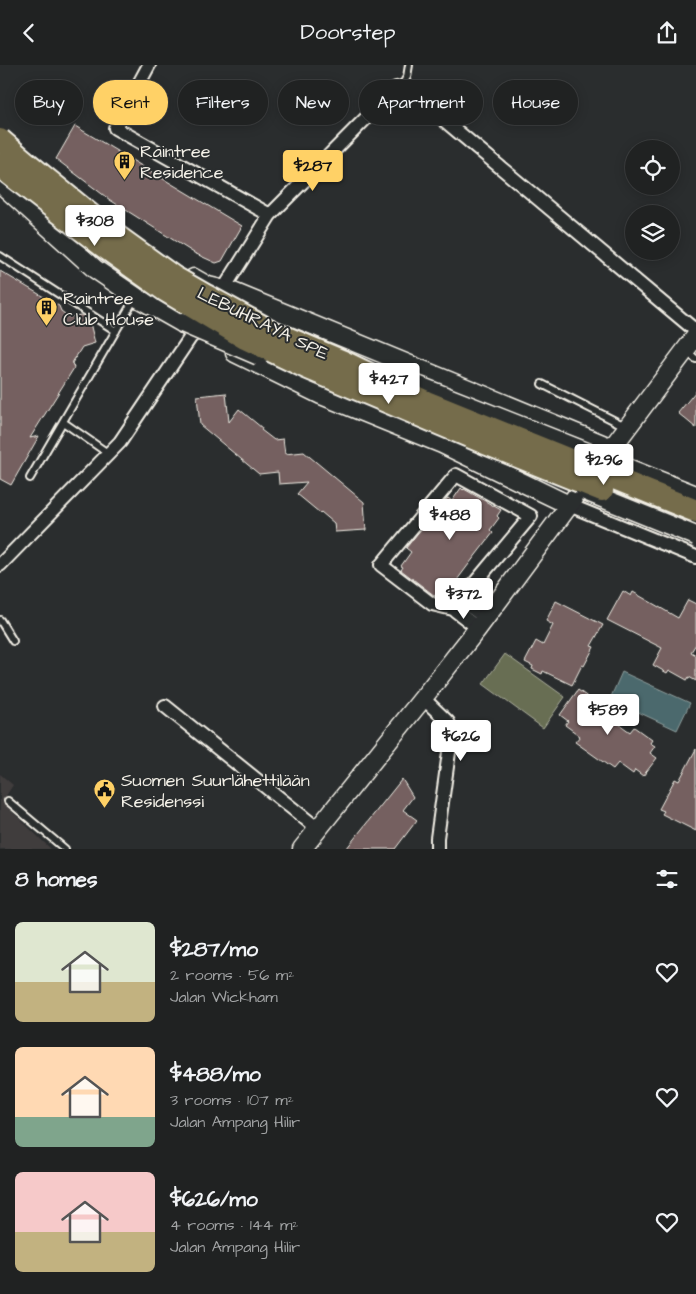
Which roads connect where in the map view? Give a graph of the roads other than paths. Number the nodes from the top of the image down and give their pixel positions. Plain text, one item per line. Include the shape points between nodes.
1 (149, 65) edge
2 (409, 65) edge
3 (405, 80) edge
4 (359, 125) edge
5 (450, 125) edge
6 (0, 129) edge
7 (0, 140) edge
8 (0, 165) edge
9 (0, 183) edge
10 (270, 215) junction
11 (0, 256) edge
12 (215, 288) junction
13 (136, 297) junction
14 (188, 327) junction
15 (116, 331) junction
16 (696, 331) edge
17 (696, 336) edge
18 (691, 355) edge
19 (542, 384) dead end
20 (62, 422) junction
21 (628, 427) junction
22 (612, 448) junction
23 (109, 454) junction
24 (30, 478) dead end
25 (696, 495) edge
26 (569, 505) junction
27 (696, 511) edge
28 (696, 527) edge
29 (696, 536) edge
30 (696, 557) edge
31 (0, 565) edge
32 (457, 605) junction
33 (0, 620) edge
34 (481, 623) junction
35 (13, 641) dead end
36 (423, 698) junction
37 (165, 706) dead end
38 (8, 801) dead end
39 (318, 829) junction
40 (65, 849) edge
41 (302, 849) edge
42 (437, 849) edge

1 - 10 street via 115,128
2 - 3 lane
4 - 10 street
5 - 16 street
6 - 12 street via 102,217 153,254
7 - 27 highway, LEBUHRAYA SPE, bridge via 112,233 165,271 272,332 426,402
8 - 28 highway, LEBUHRAYA SPE, bridge via 165,290 245,338 463,434
9 - 13 street via 95,269
10 - 12 street
11 - 15 lane
12 - 22 street
12 - 25 street, bridge via 221,297 397,377
13 - 14 street
13 - 15 lane
14 - 23 street via 120,442
14 - 26 street via 321,395 442,444
14 - 29 street, bridge
15 - 20 lane
17 - 18 street
18 - 21 street
19 - 21 lane
20 - 23 lane
20 - 24 lane
21 - 22 street
22 - 26 street
23 - 31 street
26 - 30 street
26 - 34 street
32 - 32 street via 531,516 456,475 381,565 432,604
32 - 34 street
33 - 35 lane
34 - 36 street
36 - 39 street
36 - 42 street via 448,722 452,731
37 - 39 street
38 - 40 lane
39 - 41 street

